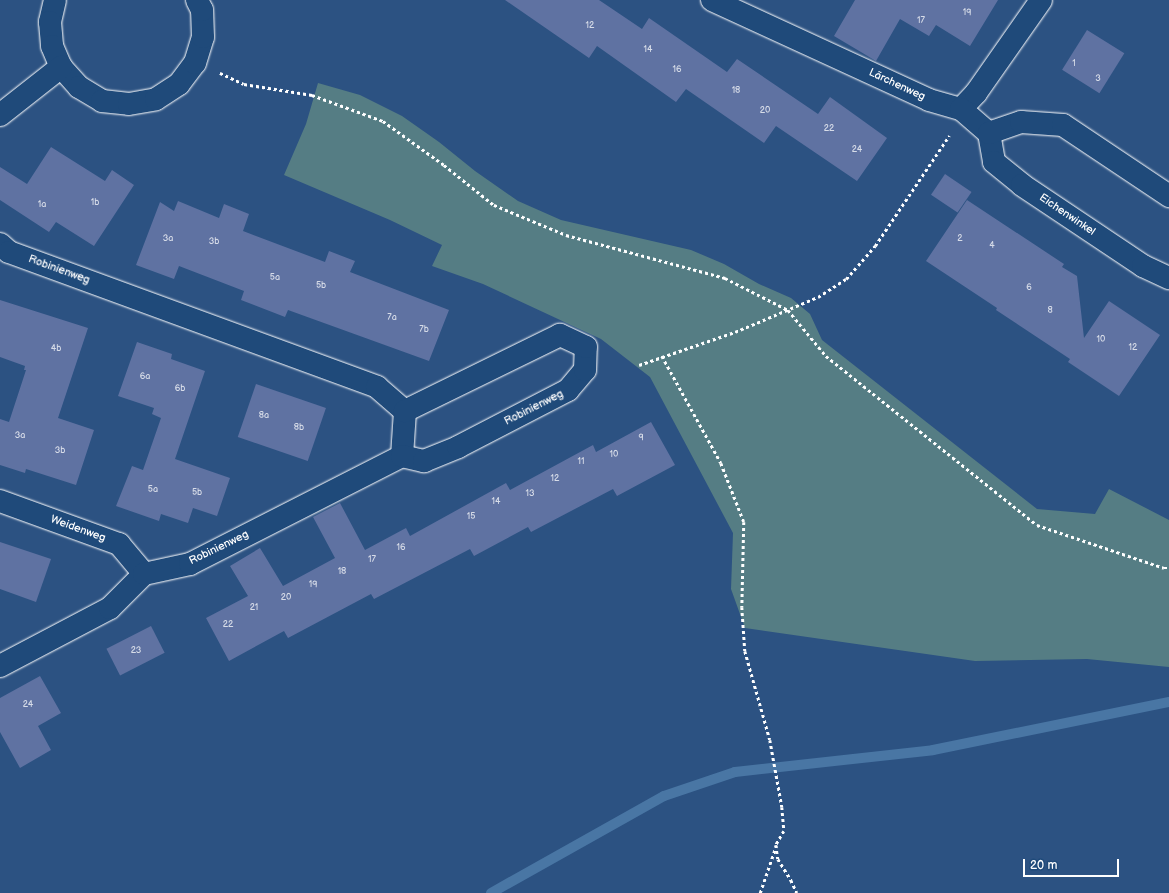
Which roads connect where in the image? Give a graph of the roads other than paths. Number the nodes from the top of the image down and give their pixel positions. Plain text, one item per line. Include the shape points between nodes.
1 (55, 0) edge
2 (197, 0) edge
3 (712, 0) edge
4 (1041, 0) edge
5 (61, 67) junction
6 (961, 109) junction
7 (0, 114) edge
8 (989, 133) junction
9 (1169, 196) edge
10 (0, 244) edge
11 (1169, 278) edge
12 (405, 412) junction
13 (402, 456) junction
14 (0, 501) edge
15 (144, 574) junction
16 (0, 666) edge

1 - 5 street via 50,22 52,46
2 - 5 street via 202,10 203,37 195,63 179,84 156,99 130,104 102,101 79,88
3 - 6 street, Lärchenweg via 929,100
4 - 6 street via 976,93
5 - 7 street
6 - 8 street
8 - 9 street via 1021,122 1063,126
8 - 11 street, Eichenwinkel via 994,162 1022,186 1143,266
10 - 12 street, Robinienweg via 9,252 377,387
12 - 13 street
12 - 13 street, Robinienweg via 560,335 586,348 585,370 568,390 458,447 424,461
13 - 15 street, Robinienweg via 190,564
14 - 15 street, Weidenweg via 119,544
15 - 16 street via 110,608

